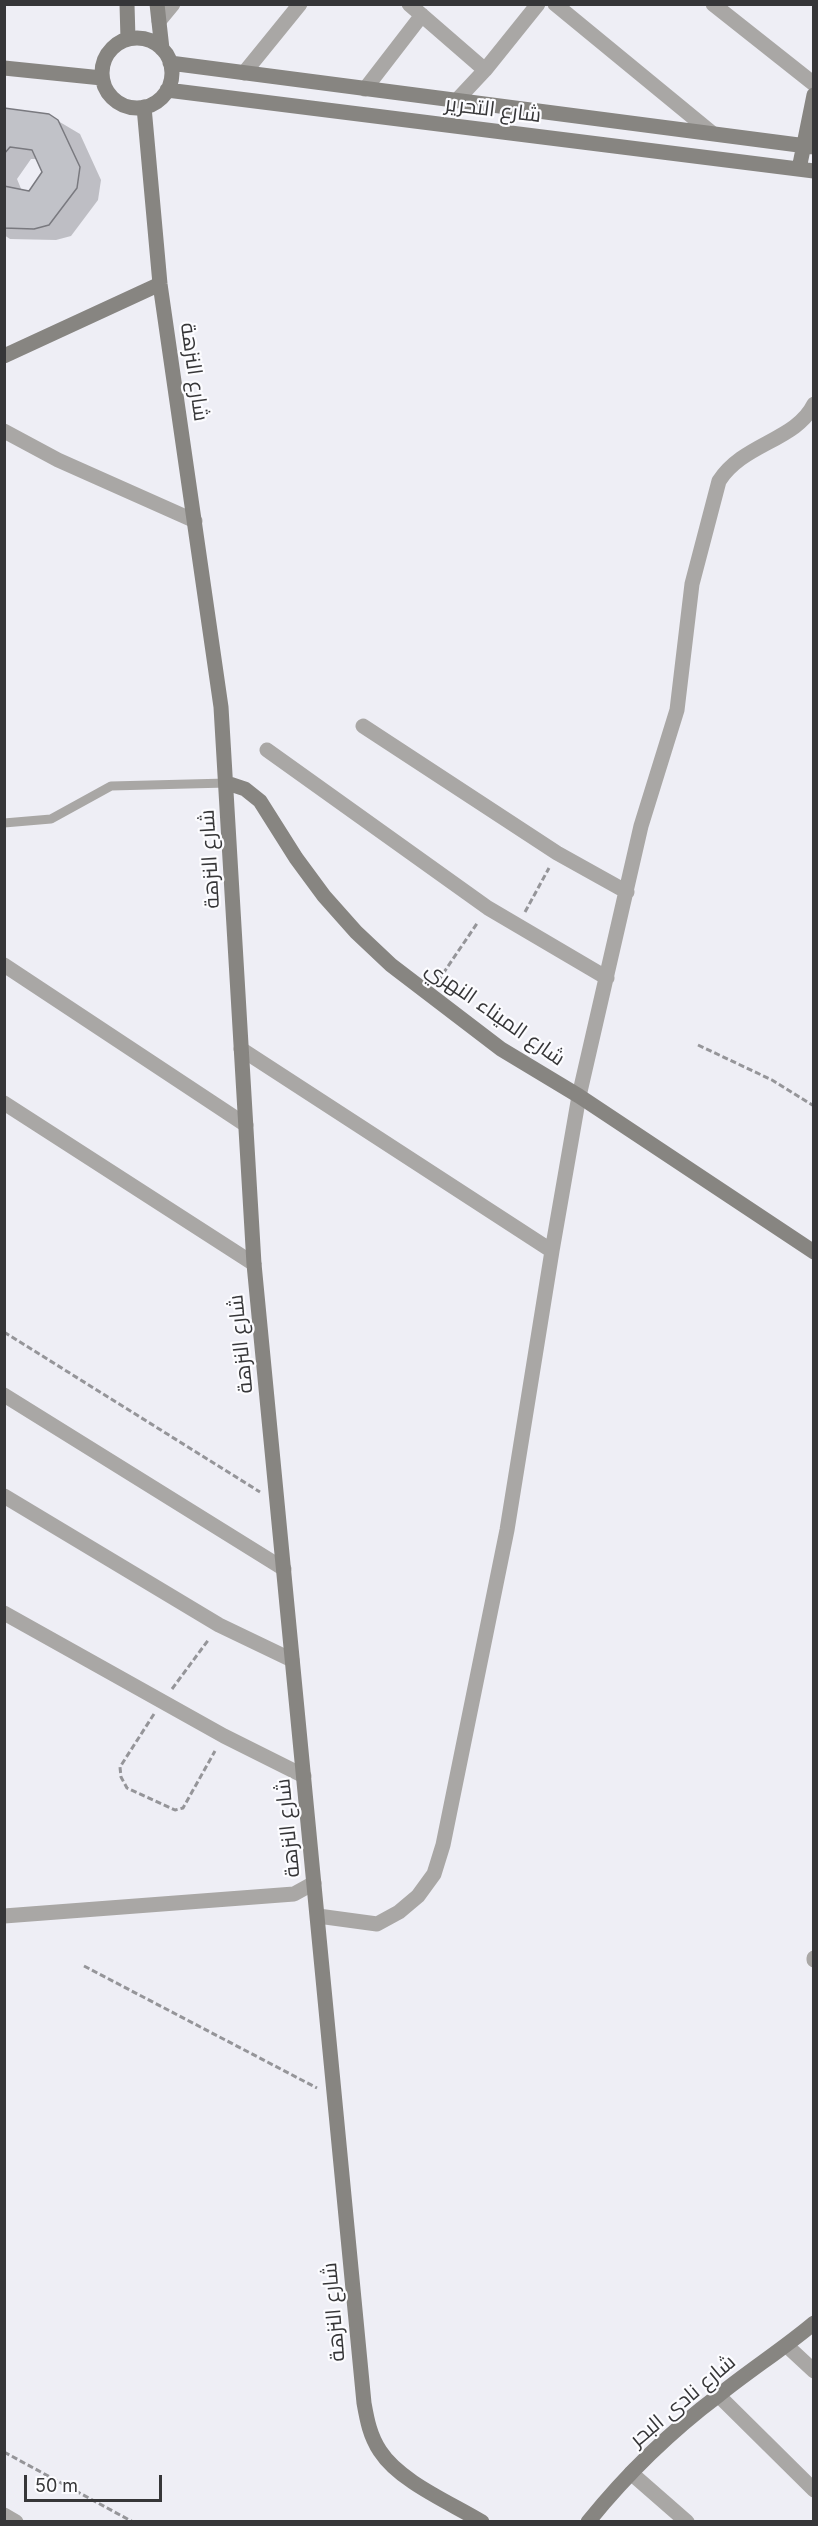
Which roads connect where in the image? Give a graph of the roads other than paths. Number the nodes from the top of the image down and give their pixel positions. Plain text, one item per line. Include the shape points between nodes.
1 (127, 4) edge
2 (157, 4) edge
3 (173, 4) edge
4 (300, 4) edge
5 (410, 4) edge
6 (537, 4) edge
7 (555, 4) edge
8 (713, 4) edge
9 (422, 15) junction
10 (159, 21) junction
11 (128, 39) junction
12 (162, 49) junction
13 (170, 63) junction
14 (4, 68) edge
15 (485, 70) junction
16 (244, 73) junction
17 (102, 78) junction
18 (813, 84) edge
19 (365, 89) junction
20 (167, 90) junction
21 (813, 95) edge
22 (456, 101) junction
23 (144, 107) junction
24 (712, 134) junction
25 (809, 146) edge
26 (806, 170) edge
27 (160, 284) junction
28 (4, 356) edge
29 (813, 404) edge
30 (4, 431) edge
31 (195, 521) junction
32 (363, 726) dead end
33 (267, 750) dead end
34 (227, 783) junction
35 (4, 823) edge
36 (627, 892) junction
37 (4, 965) edge
38 (608, 978) junction
39 (241, 1049) junction
40 (579, 1096) junction
41 (4, 1103) edge
42 (246, 1125) junction
43 (552, 1251) junction
44 (813, 1252) edge
45 (254, 1264) junction
46 (4, 1395) edge
47 (4, 1496) edge
48 (284, 1569) junction
49 (4, 1613) edge
50 (292, 1660) junction
51 (304, 1776) junction
52 (315, 1883) junction
53 (4, 1916) edge
54 (318, 1916) junction
55 (813, 2323) edge
56 (786, 2346) junction
57 (813, 2371) edge
58 (718, 2395) junction
59 (631, 2473) junction
60 (813, 2490) edge
61 (4, 2515) edge
62 (16, 2522) edge
63 (482, 2522) edge
64 (588, 2522) edge
65 (687, 2522) edge

1 - 11 main road
2 - 10 main road
3 - 10 street
4 - 16 street
5 - 9 street
6 - 15 street
7 - 24 street
8 - 18 street
9 - 15 street
9 - 19 street
10 - 12 main road
11 - 12 main road via 143,38
11 - 17 main road via 108,53
12 - 13 main road
13 - 16 main road, شارع التحرير
13 - 20 main road
14 - 17 main road
15 - 22 street
16 - 19 main road, شارع التحرير
17 - 23 main road via 112,98 132,108
19 - 22 main road, شارع التحرير
20 - 23 main road via 158,101
20 - 26 main road, شارع التحرير
21 - 25 main road
22 - 24 main road, شارع التحرير
23 - 27 main road, شارع النزهة
24 - 25 main road, شارع التحرير
25 - 26 main road
27 - 28 main road
27 - 31 main road, شارع النزهة
29 - 36 street via 794,428 737,459 719,481 692,584 677,710 641,826
30 - 31 street via 58,460
31 - 34 main road, شارع النزهة via 221,707
32 - 36 street via 557,853
33 - 38 street via 488,908
34 - 35 lane via 111,786 51,819
34 - 39 main road, شارع النزهة
34 - 40 main road, شارع الميناء النهري via 245,789 260,801 324,896 391,965 501,1049
36 - 38 street
37 - 42 street
38 - 40 street
39 - 42 main road, شارع النزهة
39 - 43 street
40 - 43 street
40 - 44 main road, شارع الميناء النهري
41 - 45 street
42 - 45 main road, شارع النزهة
43 - 54 street via 507,1530 434,1874 412,1902 377,1924
45 - 48 main road, شارع النزهة
46 - 48 street
47 - 50 street via 219,1625
48 - 50 main road, شارع النزهة
49 - 51 street via 224,1736
50 - 51 main road, شارع النزهة
51 - 52 main road, شارع النزهة
52 - 53 street via 294,1894
52 - 54 main road, شارع النزهة
54 - 63 main road, شارع النزهة via 368,2428 380,2452 397,2471
55 - 56 main road, شارع نادى البحر
56 - 57 street
56 - 58 main road, شارع نادى البحر
58 - 59 main road, شارع نادى البحر
58 - 60 street
59 - 64 main road, شارع نادى البحر
59 - 65 street
61 - 62 street

